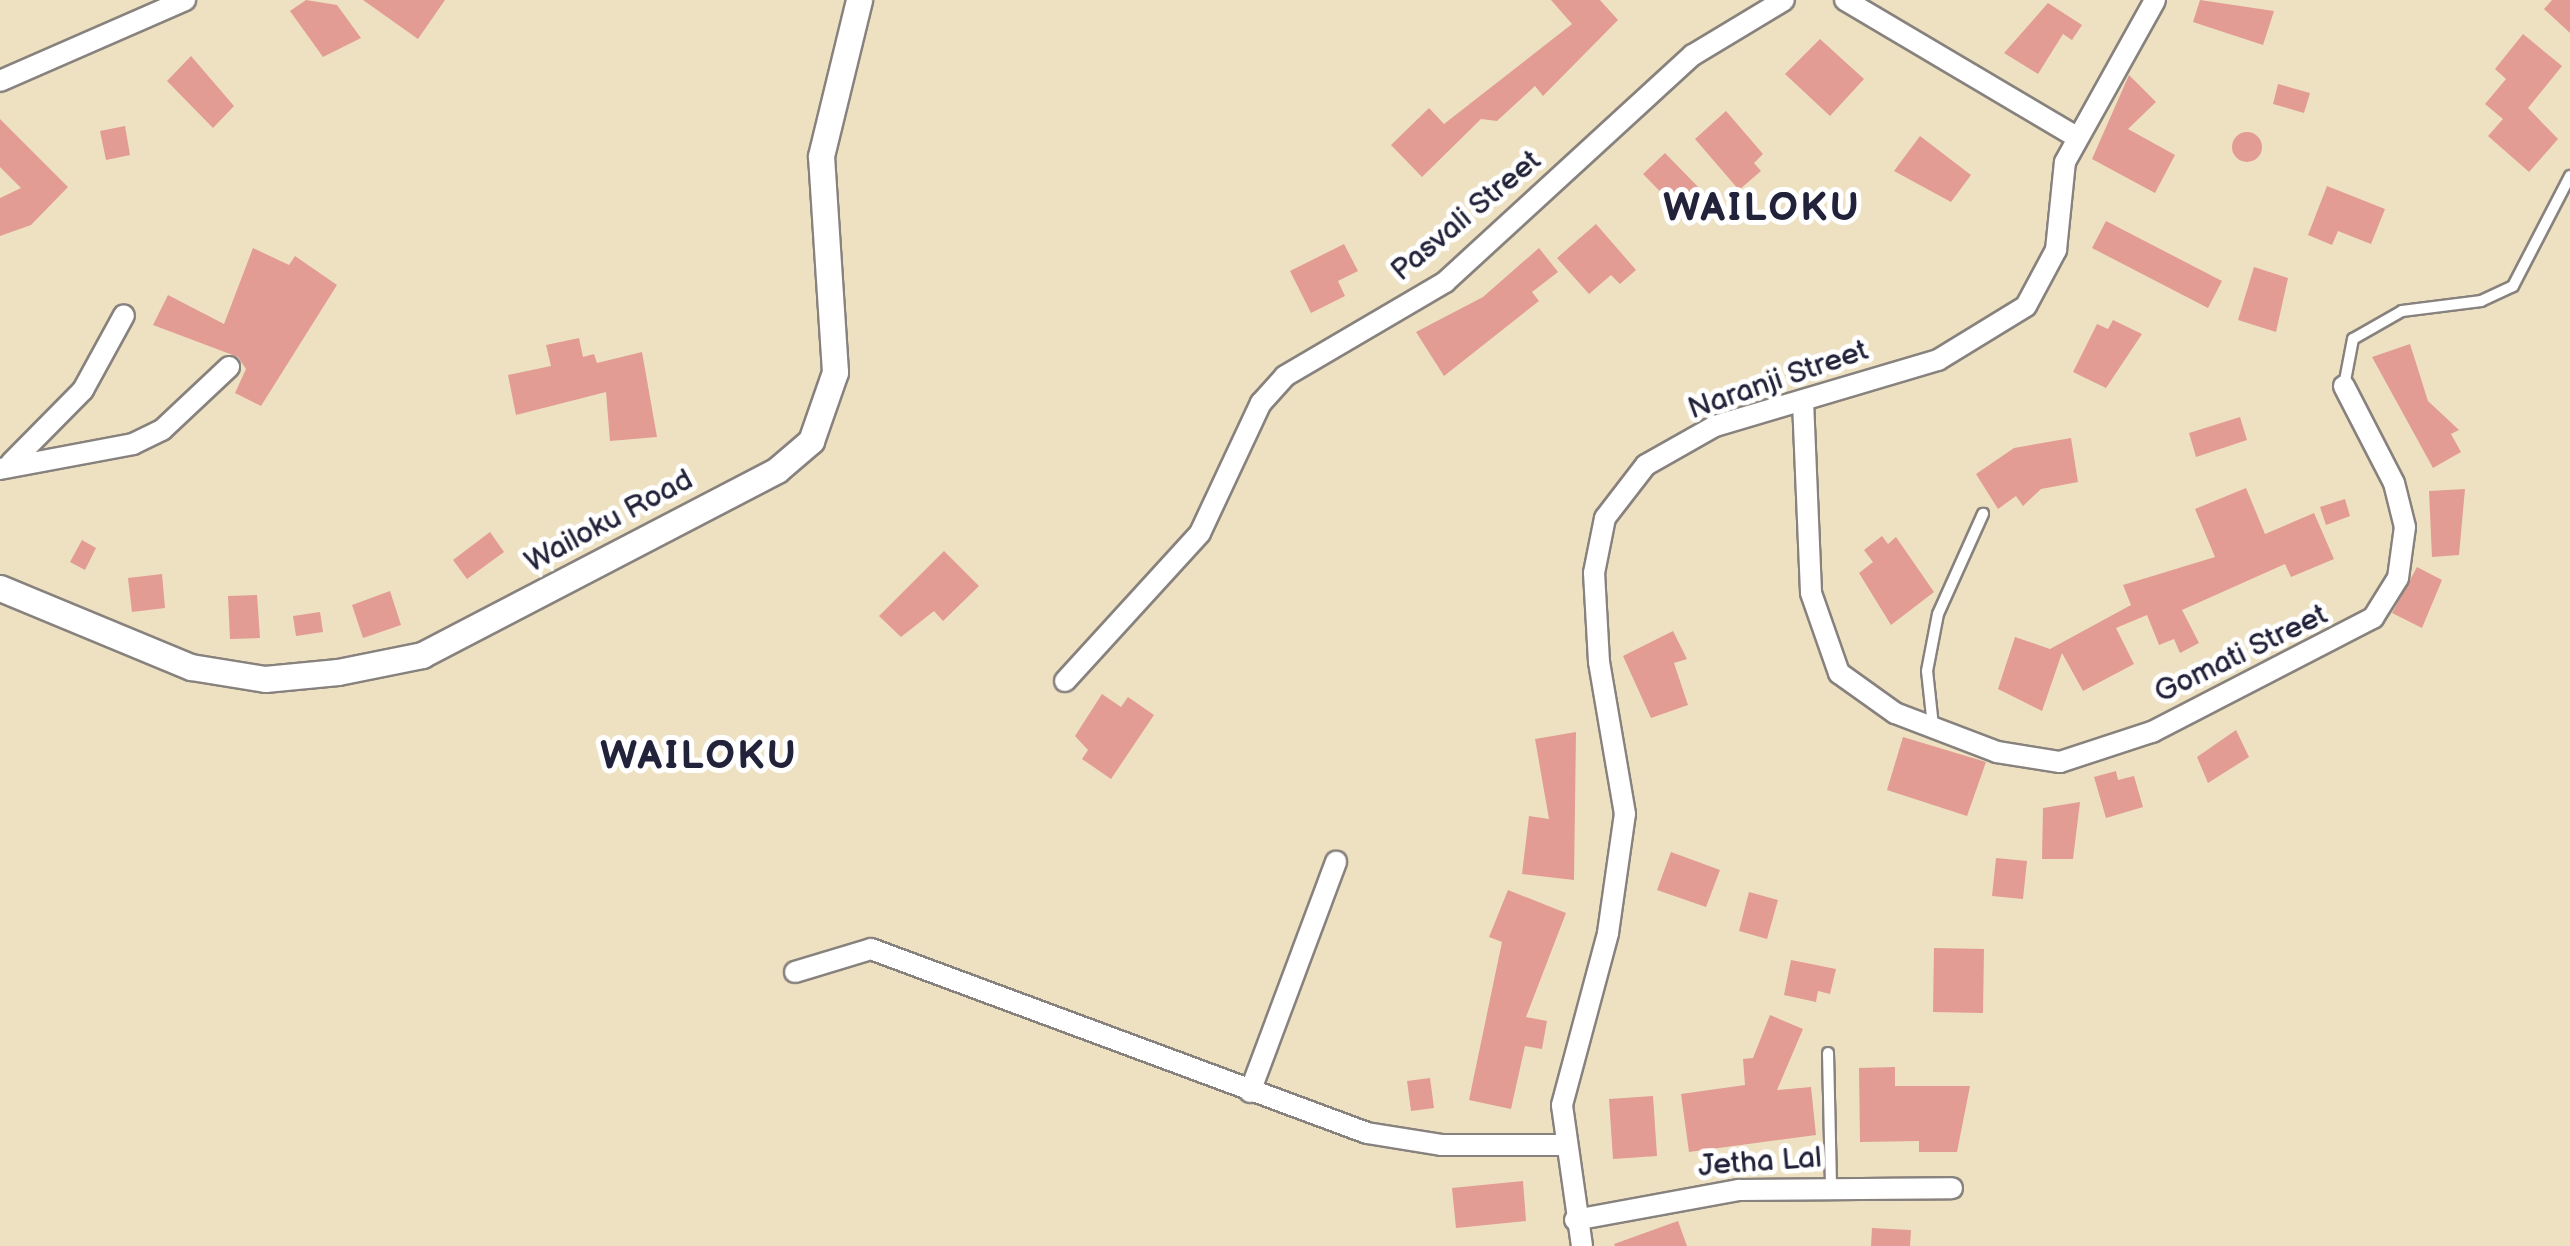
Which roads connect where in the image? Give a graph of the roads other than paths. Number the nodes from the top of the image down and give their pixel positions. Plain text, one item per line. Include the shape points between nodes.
1 (185, 0) edge
2 (859, 0) edge
3 (1784, 0) edge
4 (1846, 0) edge
5 (2156, 0) edge
6 (0, 81) edge
7 (2077, 137) junction
8 (2570, 176) edge
9 (124, 315) dead end
10 (228, 366) dead end
11 (2344, 386) joint
12 (1802, 401) junction
13 (4, 468) edge
14 (1983, 514) dead end
15 (0, 588) edge
16 (1065, 681) dead end
17 (1934, 727) junction
18 (1336, 862) dead end
19 (795, 972) dead end
20 (1828, 1054) dead end
21 (1250, 1092) junction
22 (1561, 1145) junction
23 (1831, 1186) junction
24 (1952, 1188) dead end
25 (1574, 1220) junction
26 (1582, 1246) edge

1 - 6 street
2 - 15 street, Wailoku Road via 821,156 835,372 811,440 777,470 422,655 338,672 265,679 191,666
3 - 16 street, Pasvali Street via 1694,55 1445,282 1285,376 1261,403 1200,532
4 - 7 street
5 - 7 street, Naranji Street
7 - 12 street, Naranji Street via 2056,200 2056,250 2026,306 1938,360
8 - 11 lane, Gomati Street via 2513,286 2482,301 2402,311 2353,339
9 - 13 street via 83,390
10 - 13 street via 162,430 133,444
11 - 17 street, Gomati Street via 2394,483 2405,527 2398,578 2373,618 2333,646 2079,760 1997,752
12 - 17 street, Gomati Street via 1811,592 1822,635 1850,686
12 - 22 street, Naranji Street via 1716,426 1646,465 1605,518 1594,573 1599,662 1624,832
14 - 17 lane via 1938,614 1928,671
18 - 21 street
19 - 21 street via 850,949 887,953
20 - 23 lane
21 - 22 street via 1412,1142
22 - 25 street, Naranji Street
23 - 24 street, Jetha Lal
23 - 25 street, Jetha Lal via 1700,1194
25 - 26 street, Naranji Street

